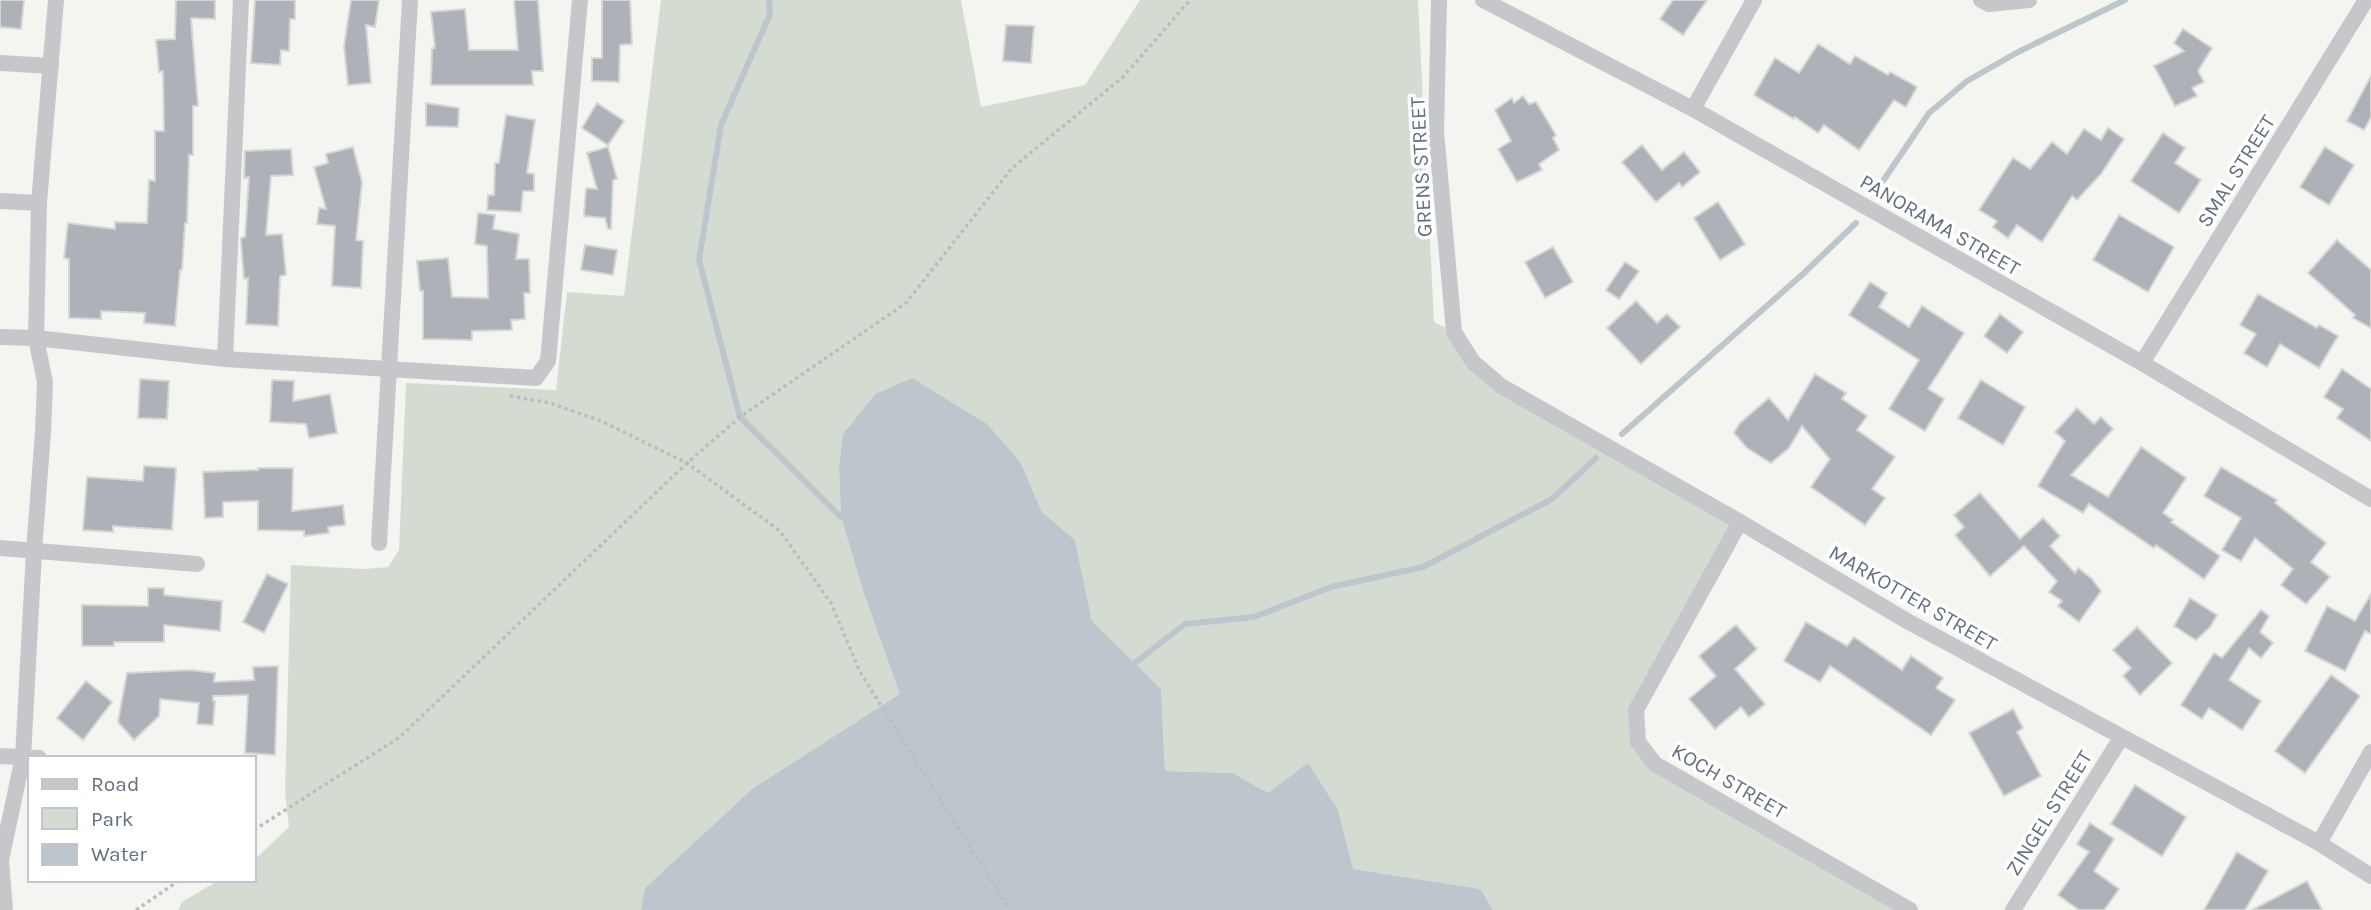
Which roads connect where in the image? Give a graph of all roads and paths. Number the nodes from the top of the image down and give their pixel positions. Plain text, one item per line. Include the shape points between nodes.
1 (56, 0) edge
2 (241, 0) edge
3 (410, 0) edge
4 (580, 0) edge
5 (1190, 0) edge
6 (1439, 0) edge
7 (1483, 0) edge
8 (1754, 0) edge
9 (1981, 0) edge
10 (2029, 0) edge
11 (2366, 0) edge
12 (0, 63) edge
13 (51, 66) junction
14 (1693, 109) junction
15 (0, 201) edge
16 (39, 203) junction
17 (1454, 331) joint
18 (0, 337) edge
19 (36, 338) junction
20 (225, 359) junction
21 (2142, 363) junction
22 (390, 370) junction
23 (507, 395) dead end
24 (687, 463) junction
25 (2371, 499) edge
26 (1740, 522) junction
27 (379, 543) dead end
28 (0, 548) edge
29 (34, 551) junction
30 (197, 564) dead end
31 (2121, 738) junction
32 (2371, 752) edge
33 (0, 756) edge
34 (31, 756) edge
35 (28, 757) edge
36 (28, 767) edge
37 (256, 829) edge
38 (2319, 843) junction
39 (2371, 876) edge
40 (177, 882) edge
41 (5, 910) edge
42 (136, 910) edge
43 (1010, 910) edge
44 (1910, 910) edge
45 (2013, 910) edge

1 - 13 street
2 - 20 street
3 - 22 street
4 - 22 street via 548,360 536,378
5 - 24 path via 1123,77 1012,168 906,303 740,417
6 - 17 street, GRENS STREET via 1436,131
7 - 14 street, PANORAMA STREET
8 - 14 street
9 - 10 street via 1989,4
11 - 21 street, SMAL STREET
12 - 13 street
13 - 16 street
14 - 21 street, PANORAMA STREET
15 - 16 street
16 - 19 street
17 - 26 street, MARKOTTER STREET via 1473,362 1501,386
18 - 19 street
19 - 20 street
19 - 29 street via 45,382
20 - 22 street
21 - 25 street, PANORAMA STREET
22 - 27 street
23 - 24 path via 550,403 601,421
24 - 37 path via 400,737
24 - 43 path via 780,531 831,603 860,672
26 - 31 street, MARKOTTER STREET via 1907,621
26 - 44 street, KOCH STREET via 1636,710 1638,742 1655,764
28 - 29 street
29 - 30 street
29 - 34 street
31 - 38 street, MARKOTTER STREET
31 - 45 street, ZINGEL STREET
32 - 38 street
33 - 35 street
36 - 41 street via 1,860
38 - 39 street, MARKOTTER STREET
40 - 42 path

